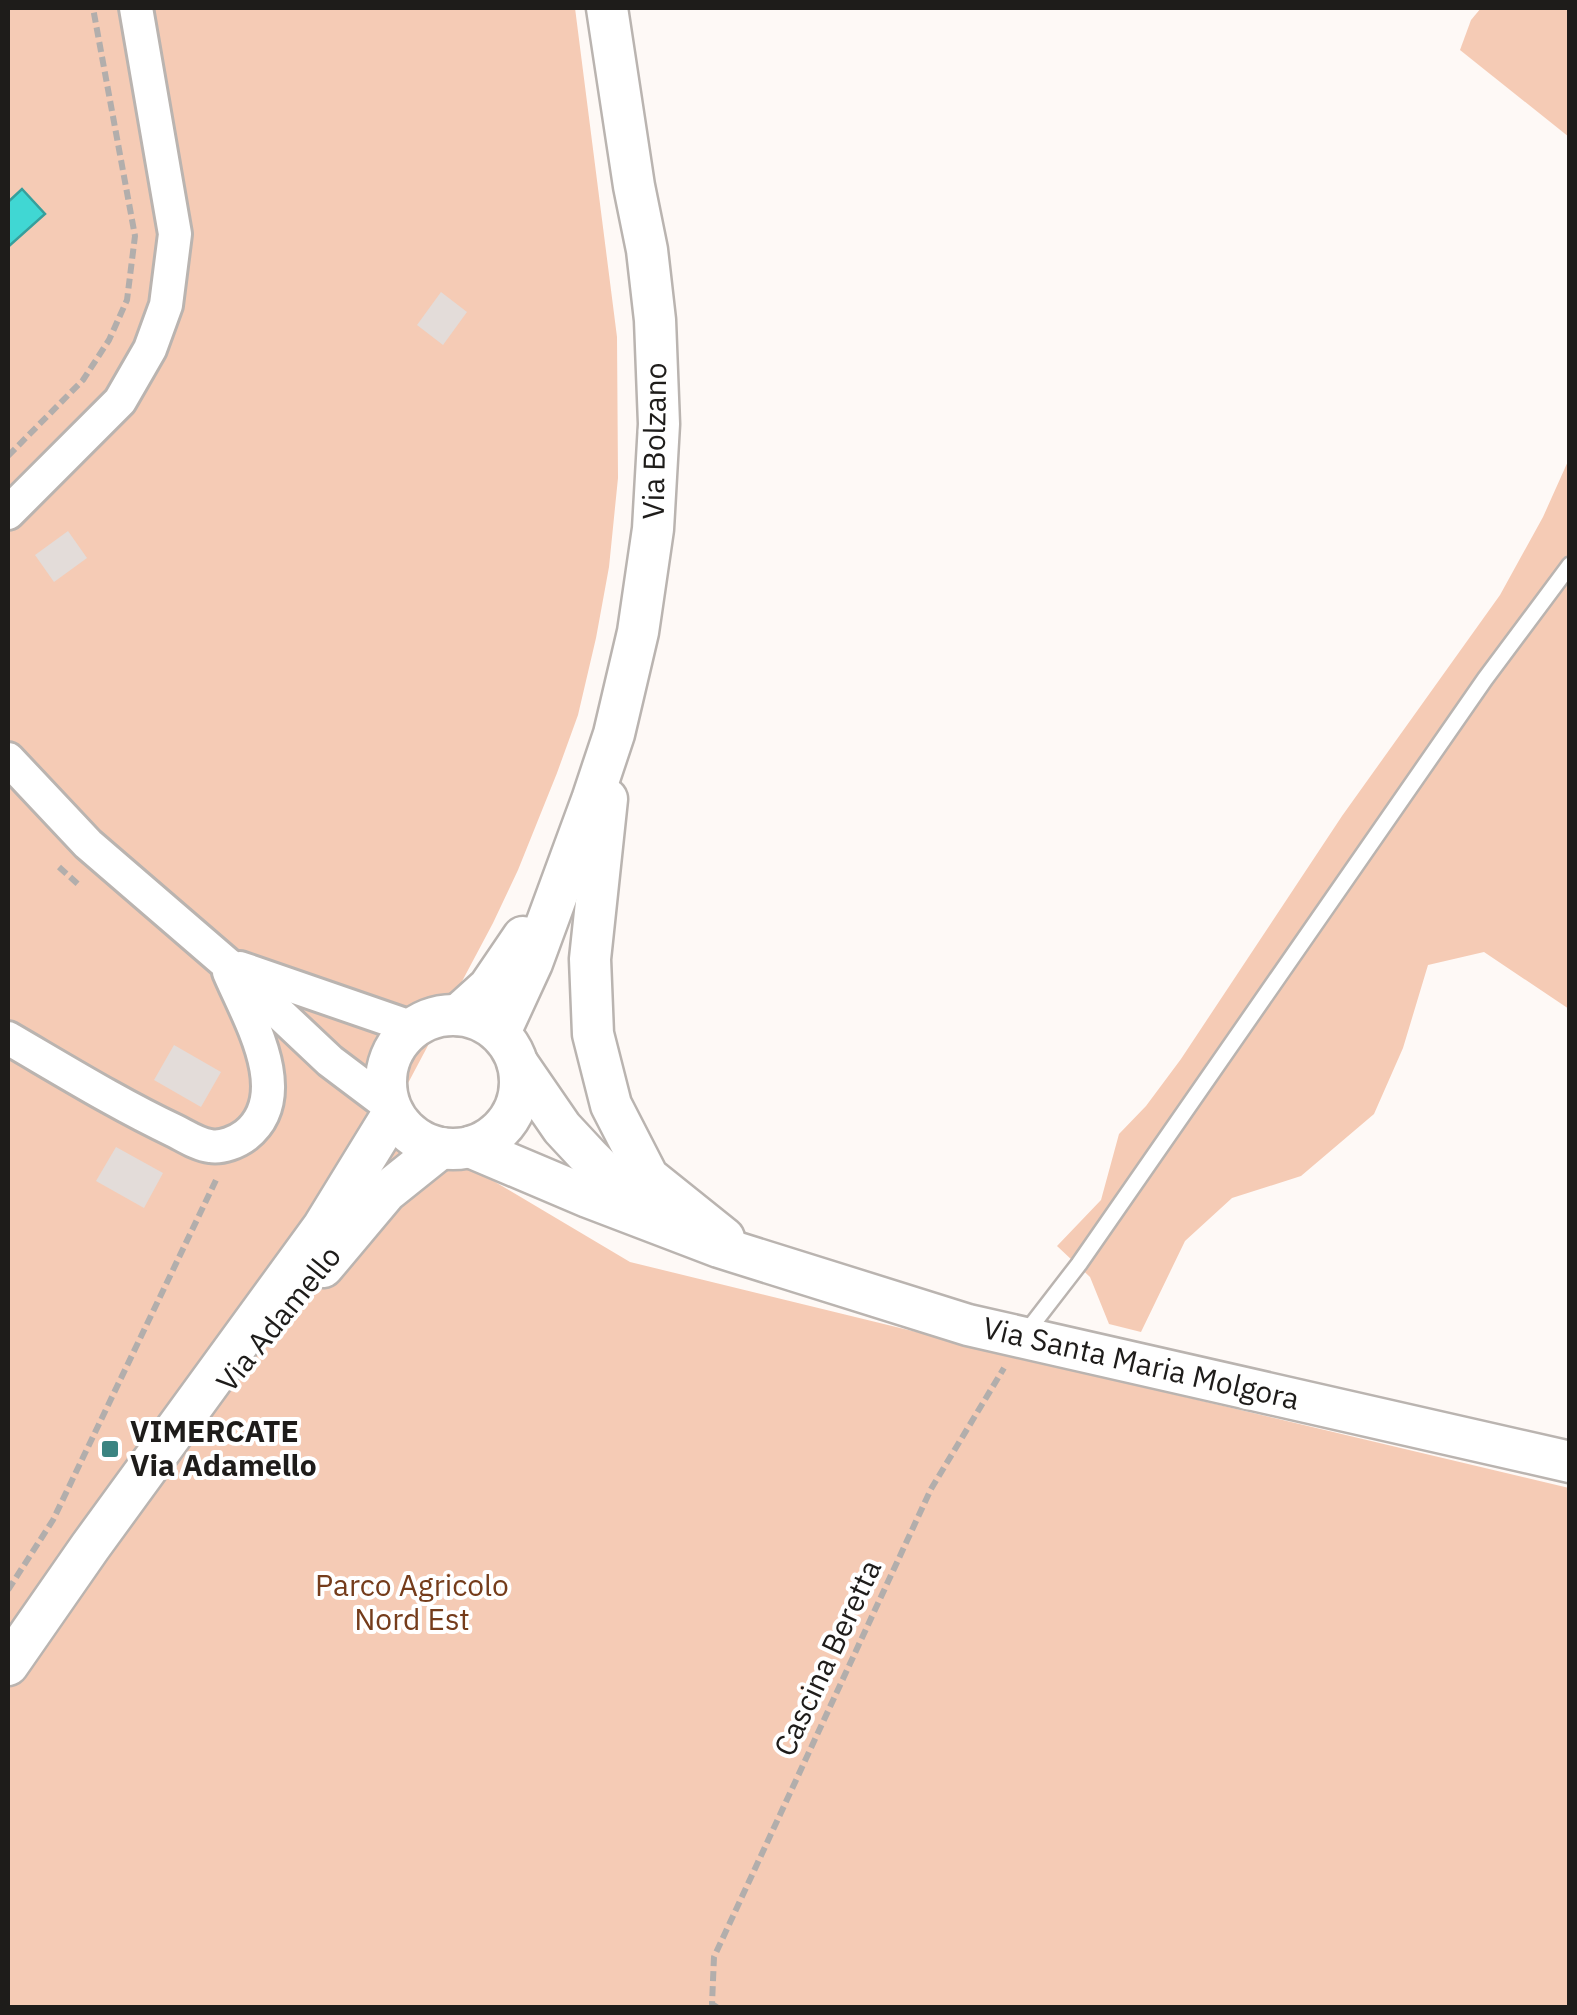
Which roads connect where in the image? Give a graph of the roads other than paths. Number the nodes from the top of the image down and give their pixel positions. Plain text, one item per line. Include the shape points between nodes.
1 (136, 8) edge
2 (608, 8) edge
3 (8, 513) edge
4 (1570, 565) edge
5 (614, 734) junction
6 (8, 759) edge
7 (566, 866) junction
8 (226, 964) junction
9 (458, 1015) junction
10 (416, 1026) junction
11 (8, 1038) edge
12 (511, 1050) junction
13 (392, 1110) junction
14 (456, 1148) junction
15 (732, 1252) junction
16 (1023, 1337) junction
17 (1570, 1462) edge
18 (90, 1547) junction
19 (8, 1664) edge

1 - 3 street via 175,234 166,305 120,401
2 - 5 street, Via Bolzano via 647,250 658,389 649,563
4 - 16 lane
5 - 7 street, Via Bolzano
5 - 15 street via 590,960 594,1034 611,1105 648,1177
6 - 8 street via 88,844
7 - 9 street, Via Bolzano via 489,987
7 - 12 street, Via Bolzano via 503,1026
8 - 10 street
8 - 11 street via 269,1078 260,1116 235,1142 209,1146 156,1122
8 - 13 street
9 - 10 street
9 - 12 street via 490,1025
10 - 13 street via 389,1062
12 - 14 street via 520,1094 508,1122 484,1142
12 - 15 street, Via Santa Maria Molgora via 562,1128 622,1190
13 - 14 street via 426,1144
13 - 18 street, Via Adamello via 323,1227
14 - 15 street, Via Santa Maria Molgora
14 - 18 street, Via Adamello via 386,1192
15 - 16 street, Via Santa Maria Molgora
16 - 17 street, Via Santa Maria Molgora
18 - 19 street, Via Adamello

